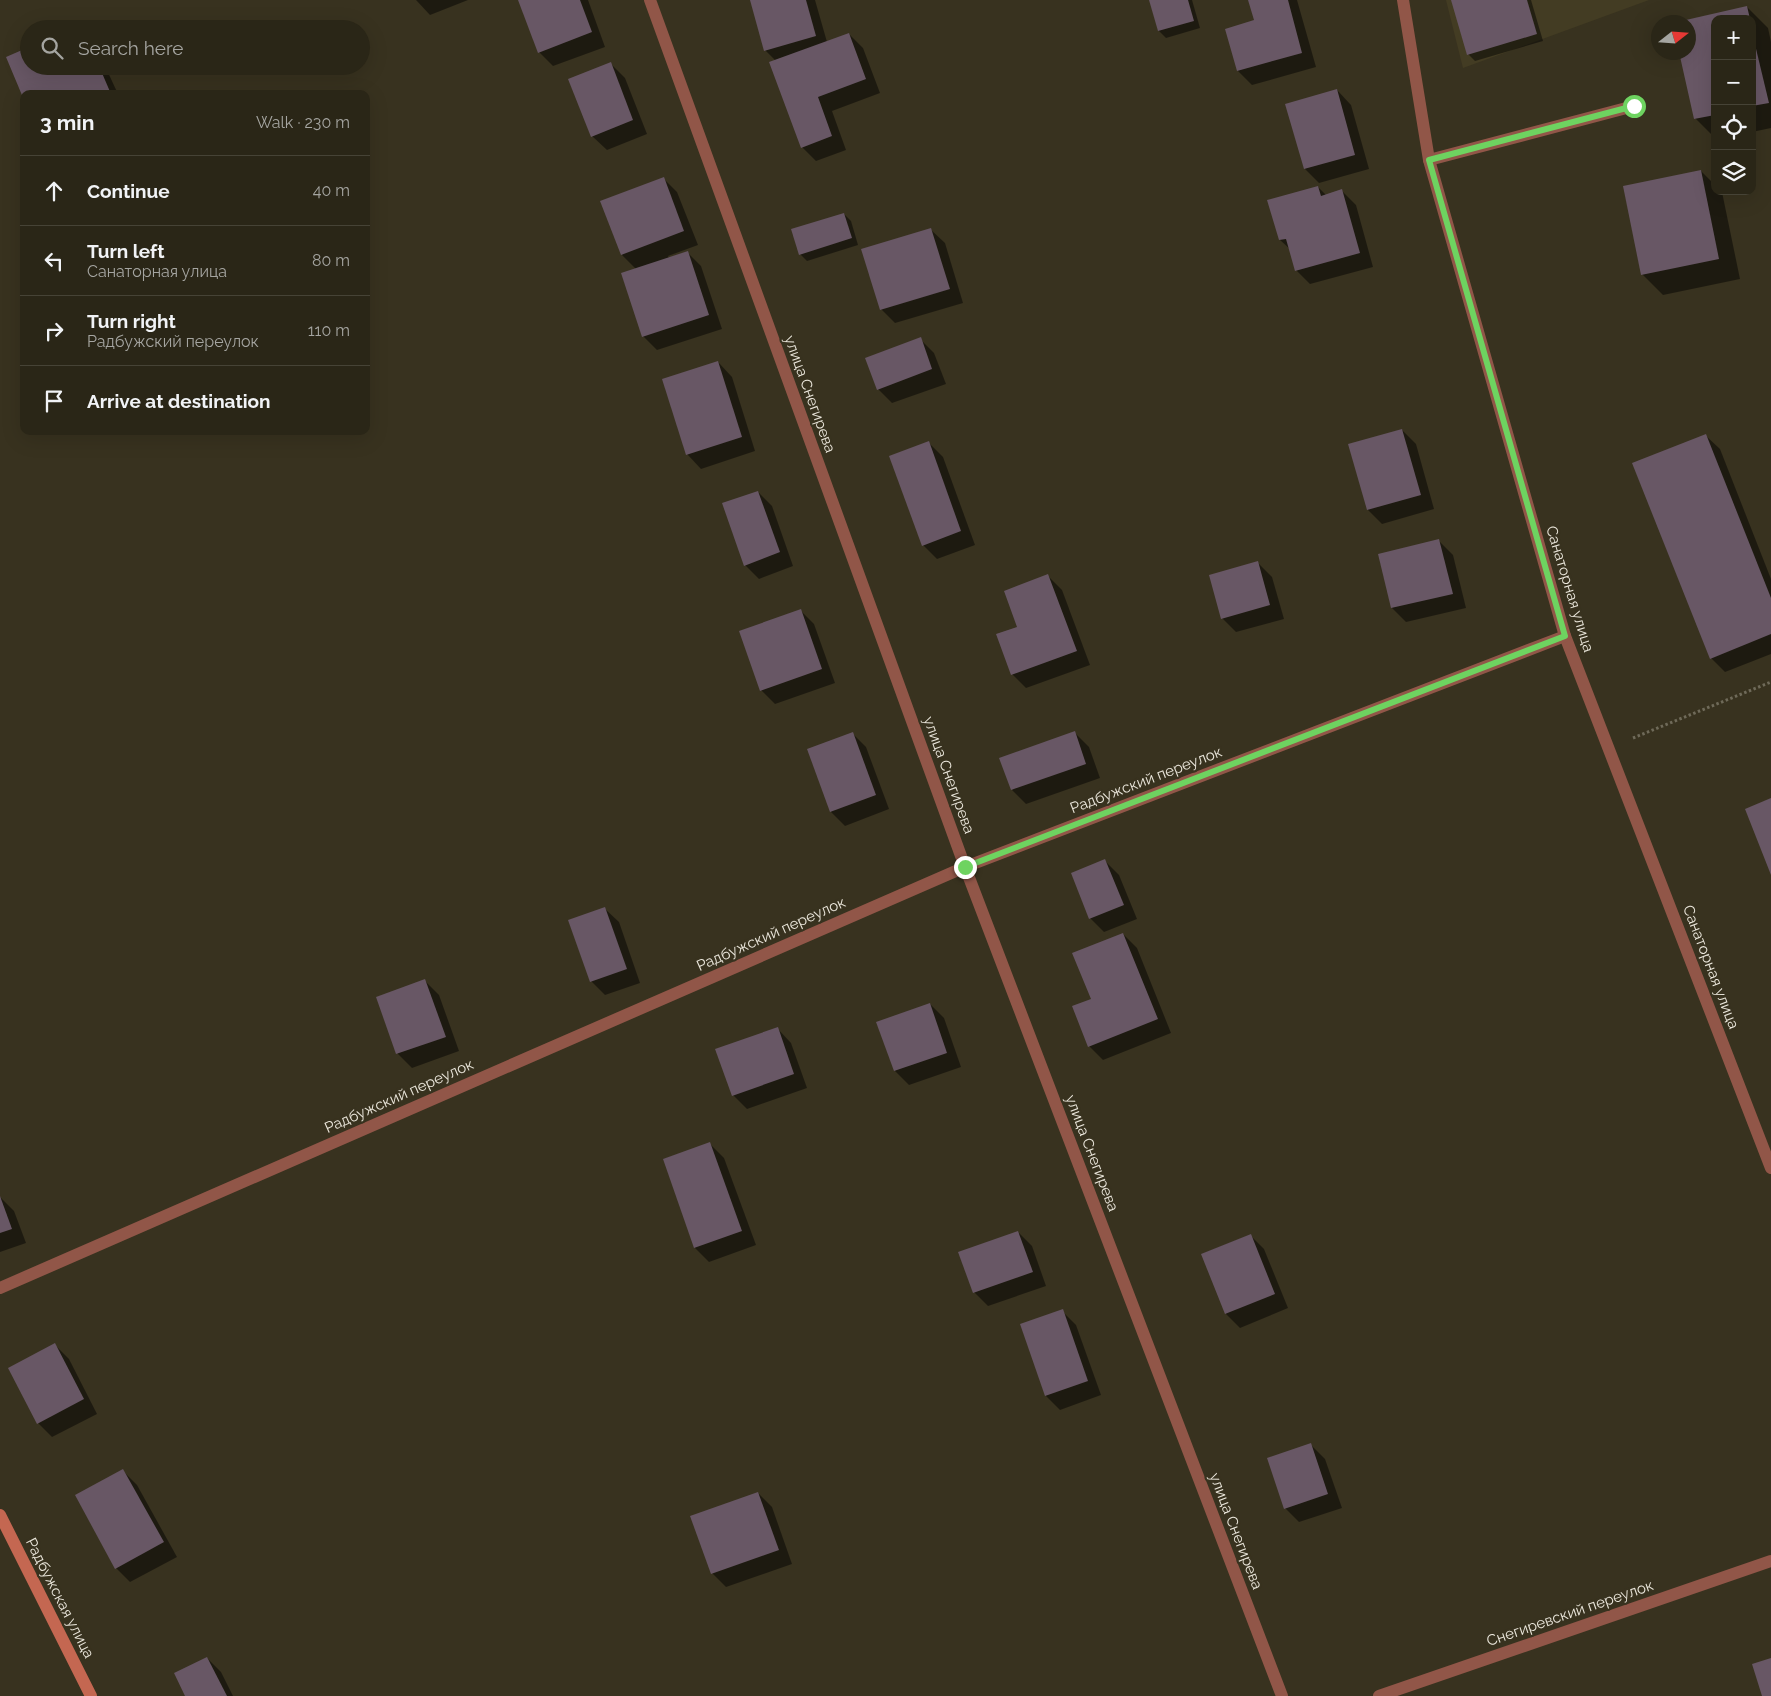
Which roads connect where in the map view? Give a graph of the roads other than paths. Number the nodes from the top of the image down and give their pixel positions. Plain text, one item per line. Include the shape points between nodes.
1 (650, 0) edge
2 (1403, 0) edge
3 (1634, 106) dead end
4 (1429, 160) junction
5 (1565, 636) junction
6 (965, 867) junction
7 (1771, 1168) edge
8 (0, 1288) edge
9 (0, 1515) edge
10 (1771, 1561) edge
11 (91, 1696) edge
12 (1282, 1696) edge
13 (1379, 1696) edge

1 - 6 street, улица Снегирева
2 - 4 street, Санаторная улица
3 - 4 street
4 - 5 street, Санаторная улица
5 - 6 street, Радбужский переулок
5 - 7 street, Санаторная улица
6 - 8 street, Радбужский переулок
6 - 12 street, улица Снегирева
9 - 11 main road, Радбужская улица
10 - 13 street, Снегиревский переулок

